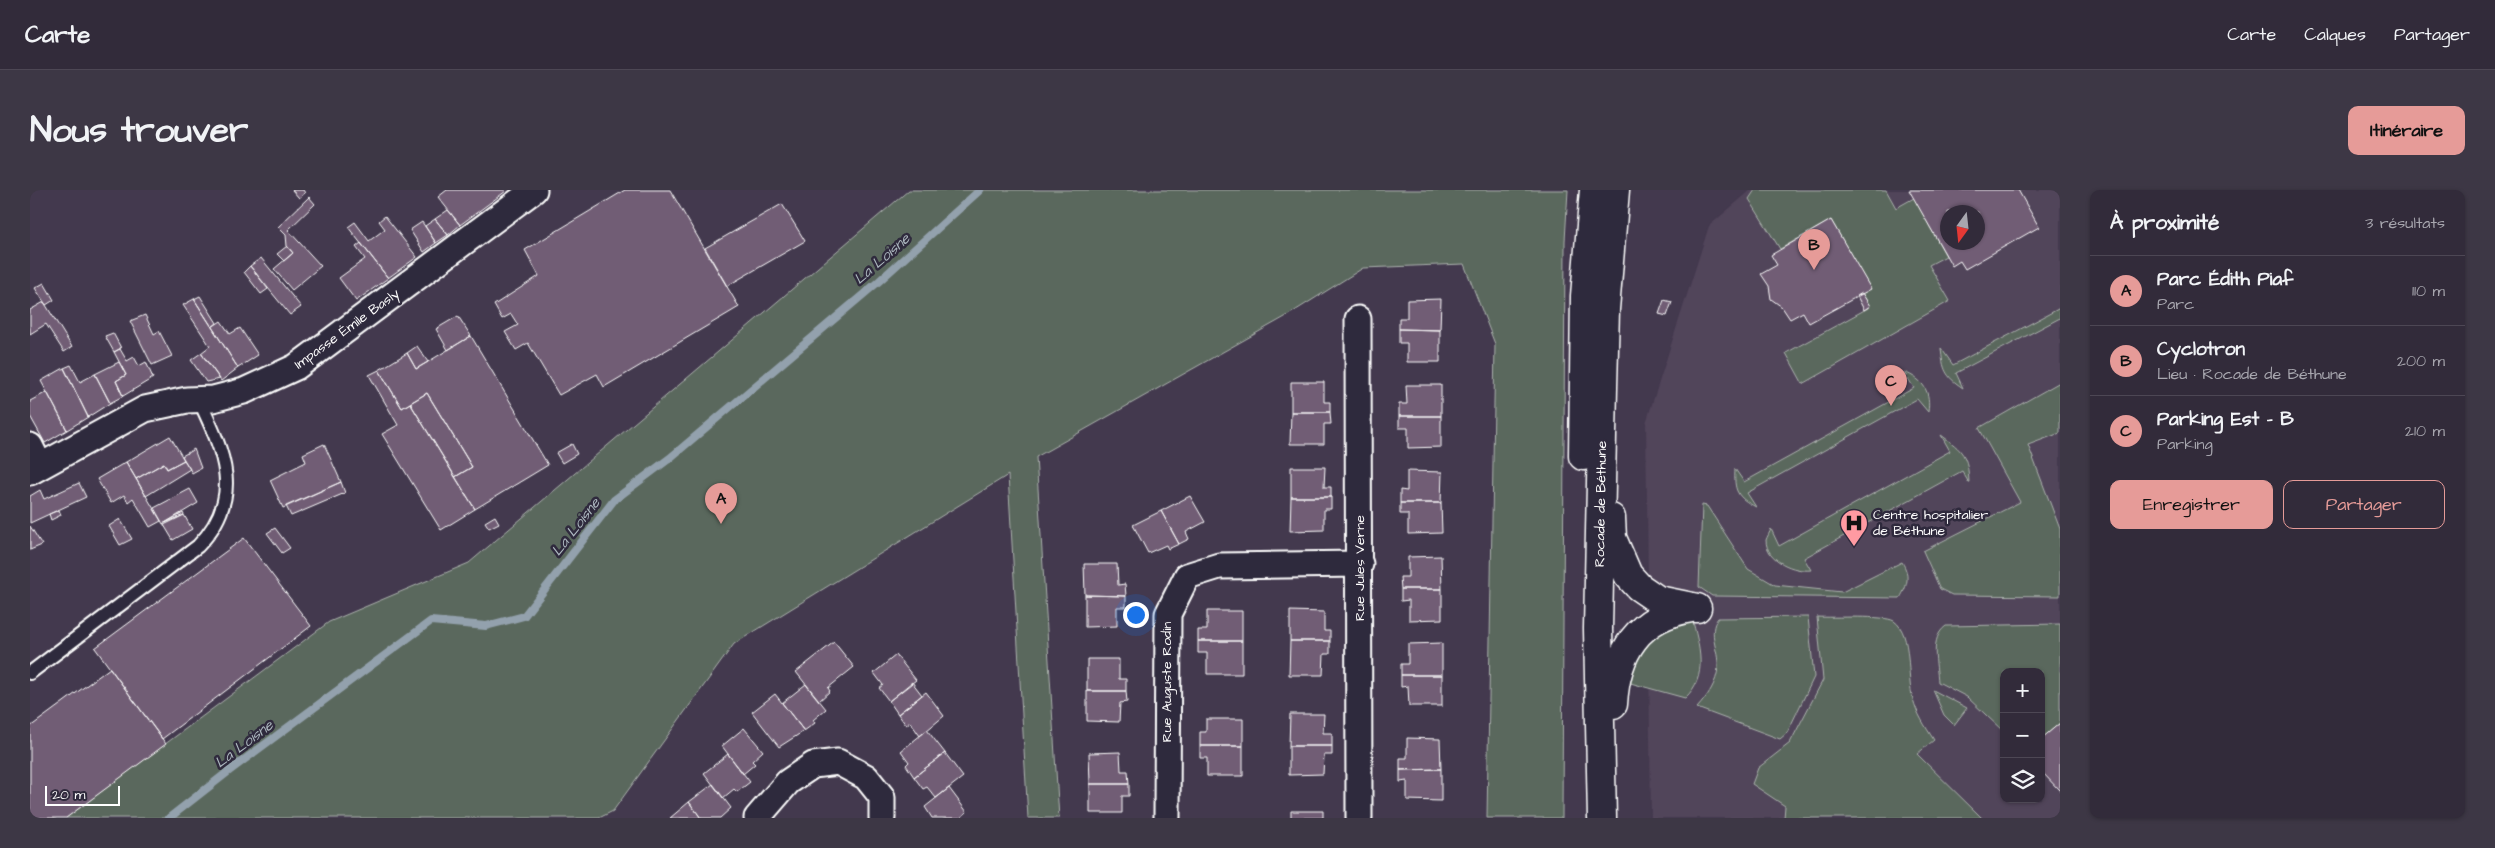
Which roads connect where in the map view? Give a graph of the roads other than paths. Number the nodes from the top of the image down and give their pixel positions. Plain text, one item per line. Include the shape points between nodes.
1 (534, 190) edge
2 (1594, 190) edge
3 (1615, 190) edge
4 (1358, 319) dead end
5 (1603, 387) junction
6 (199, 400) junction
7 (33, 461) edge
8 (1360, 564) junction
9 (30, 673) edge
10 (757, 818) edge
11 (882, 818) edge
12 (1167, 818) edge
13 (1359, 818) edge
14 (1584, 818) edge
15 (1602, 818) edge

1 - 6 street, Impasse Émile Basly via 296,367 244,391
2 - 14 main road, Rocade de Béthune via 1585,296 1583,371
3 - 5 main road, Rocade de Béthune via 1605,309
4 - 8 street, Rue Jules Verne
5 - 15 main road, Rocade de Béthune via 1598,629
5 - 15 main road via 1612,538 1628,575 1639,587 1658,600 1697,608 1670,612 1654,621 1630,643 1620,660 1614,678 1615,778
6 - 7 street, Impasse Émile Basly via 145,409
6 - 9 lane via 227,472 220,516 210,534
8 - 12 street, Rue Auguste Rodin via 1219,566 1187,576 1168,614
8 - 13 street, Rue Jules Verne
10 - 11 street via 794,778 813,765 838,762 866,777 882,797

